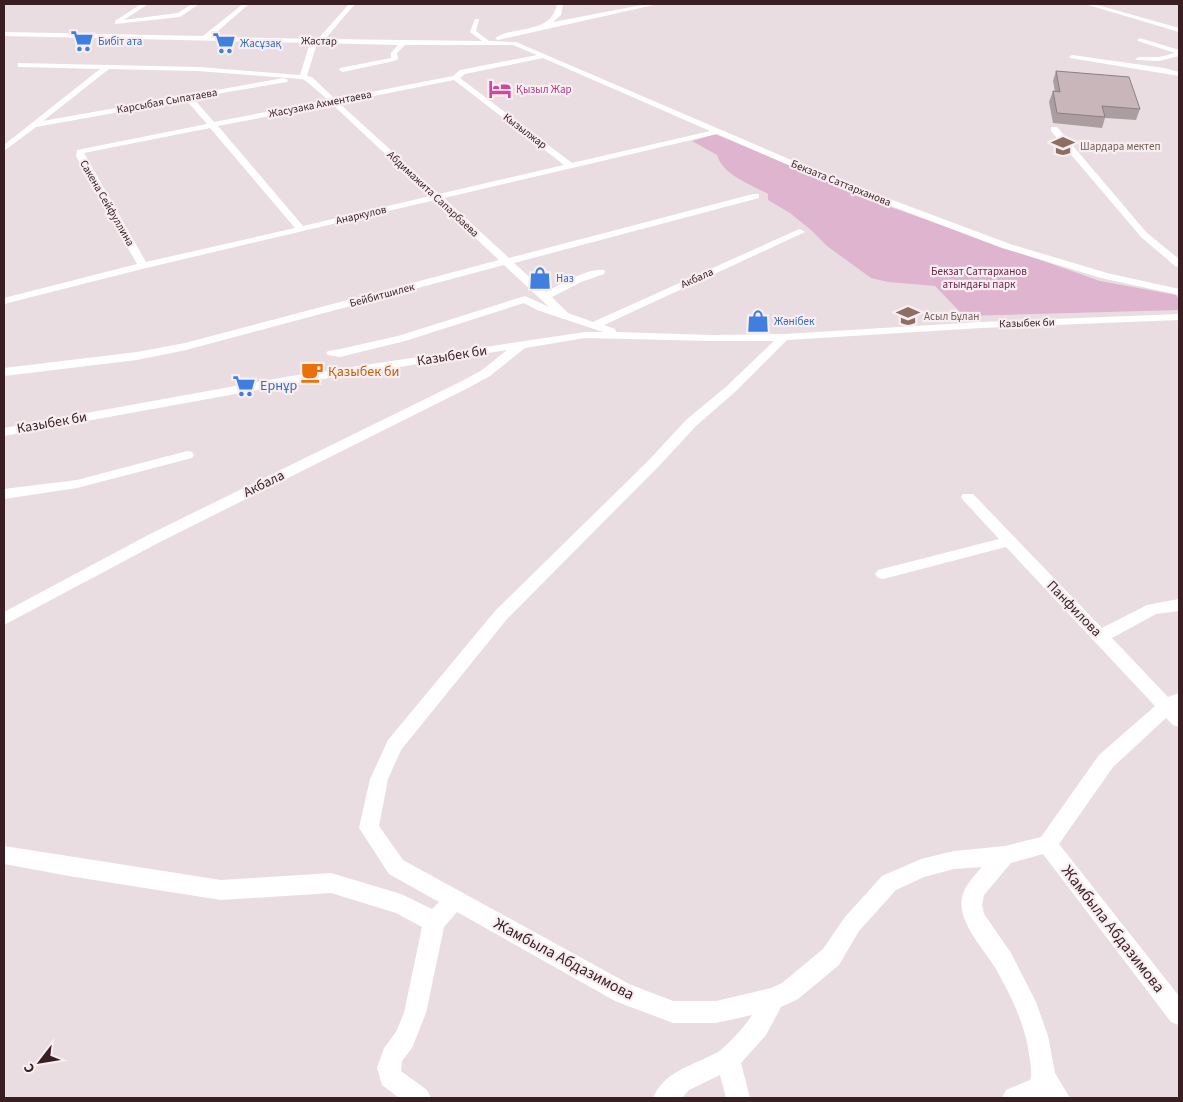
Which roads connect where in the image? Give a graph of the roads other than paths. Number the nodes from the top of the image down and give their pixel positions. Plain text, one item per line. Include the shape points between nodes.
1 (145, 4) edge
2 (196, 4) edge
3 (246, 4) edge
4 (352, 4) edge
5 (560, 4) edge
6 (655, 4) edge
7 (1088, 4) edge
8 (477, 20) dead end
9 (545, 26) junction
10 (105, 30) dead end
11 (1179, 30) edge
12 (4, 34) edge
13 (517, 34) junction
14 (98, 36) junction
15 (204, 39) junction
16 (1140, 40) dead end
17 (317, 41) junction
18 (483, 42) junction
19 (403, 43) junction
20 (514, 44) junction
21 (1179, 44) edge
22 (1164, 47) junction
23 (1179, 53) edge
24 (544, 56) junction
25 (1072, 56) dead end
26 (21, 65) dead end
27 (1131, 65) junction
28 (107, 67) junction
29 (343, 70) dead end
30 (1179, 74) edge
31 (303, 76) junction
32 (455, 78) junction
33 (188, 97) junction
34 (332, 102) junction
35 (32, 125) junction
36 (213, 125) junction
37 (1054, 129) dead end
38 (720, 131) junction
39 (94, 148) joint
40 (4, 149) edge
41 (570, 166) junction
42 (756, 196) dead end
43 (435, 197) junction
44 (301, 229) junction
45 (800, 232) dead end
46 (508, 263) junction
47 (1179, 264) edge
48 (143, 266) junction
49 (600, 272) dead end
50 (1179, 292) edge
51 (544, 297) junction
52 (4, 301) edge
53 (562, 313) junction
54 (1179, 317) edge
55 (595, 325) junction
56 (622, 334) junction
57 (784, 337) junction
58 (560, 338) junction
59 (521, 345) junction
60 (332, 352) dead end
61 (4, 372) edge
62 (4, 432) edge
63 (186, 455) dead end
64 (4, 494) edge
65 (968, 497) dead end
66 (1009, 541) junction
67 (883, 574) dead end
68 (1179, 605) edge
69 (4, 618) edge
70 (1100, 636) junction
71 (1175, 709) edge
72 (1047, 844) junction
73 (4, 855) edge
74 (1005, 855) junction
75 (455, 899) junction
76 (434, 922) junction
77 (773, 999) junction
78 (1179, 1014) edge
79 (728, 1059) junction
80 (1043, 1076) junction
81 (419, 1098) edge
82 (665, 1098) edge
83 (738, 1098) edge
84 (1014, 1098) edge
85 (1058, 1098) edge

1 - 2 street via 115,24 180,15
3 - 15 street
4 - 17 street
5 - 9 street via 558,15
6 - 9 street
7 - 11 street
8 - 18 street via 473,32
9 - 13 street
10 - 14 street
12 - 14 street, Жастар
13 - 18 street
13 - 20 street
14 - 15 street, Жастар
15 - 17 street, Жастар
16 - 22 street
17 - 19 street, Жастар
17 - 31 street
18 - 19 street, Жастар
18 - 20 street, Жастар
19 - 29 street via 392,60
20 - 24 street, Бекзата Саттарханова
21 - 22 street
22 - 23 street
23 - 27 street via 1159,59 1140,59
24 - 32 street, Жасузака Ахментаева via 463,72
24 - 38 street, Бекзата Саттарханова
25 - 27 street
26 - 28 street
27 - 30 street
28 - 31 street
28 - 35 street
31 - 33 street, Карсыбая Сыпатаева
31 - 34 street, Абдимажита Сапарбаева
32 - 34 street, Жасузака Ахментаева
32 - 41 street, Кызылжар
33 - 35 street, Карсыбая Сыпатаева
33 - 36 street
34 - 36 street, Жасузака Ахментаева
34 - 43 street, Абдимажита Сапарбаева
35 - 40 street
36 - 39 street, Жасузака Ахментаева
36 - 44 street
37 - 47 street via 1144,235
38 - 41 street, Анаркулов
38 - 50 street, Бекзата Саттарханова via 828,179 1006,246 1104,276
39 - 48 street, Сакена Сейфуллина via 80,152 80,156
41 - 43 street, Анаркулов
42 - 46 street, Бейбитшилек
43 - 44 street, Анаркулов
43 - 46 street, Абдимажита Сапарбаева
44 - 48 street, Анаркулов
45 - 55 street, Акбала
46 - 51 street, Абдимажита Сапарбаева
46 - 61 street, Бейбитшилек via 186,346 137,356
48 - 52 street, Анаркулов
49 - 51 street
51 - 53 street, Абдимажита Сапарбаева
53 - 55 street
53 - 58 street
53 - 60 street via 541,308 525,299 400,339
54 - 57 street, Казыбек би
55 - 56 street
56 - 57 street, Казыбек би
56 - 58 street, Казыбек би
57 - 75 street, Жамбыла Абдазимова via 691,423 501,615 394,745 379,780 369,828 396,866
58 - 59 street, Казыбек би
59 - 62 street, Казыбек би via 286,381
59 - 69 street, Акбала via 486,373 464,385 155,538
63 - 64 street via 77,484
65 - 66 street, Панфилова
66 - 67 street
66 - 70 street, Панфилова
68 - 70 street via 1153,609
70 - 71 street, Панфилова
71 - 72 street via 1106,761
72 - 74 street
72 - 78 street, Жамбыла Абдазимова
73 - 76 street via 221,890 330,883 401,904
74 - 77 street, Жамбыла Абдазимова via 954,860 921,868 889,883 852,924 831,957 790,991
74 - 80 street via 972,895 972,907 1035,1027
75 - 76 street
75 - 77 street, Жамбыла Абдазимова via 623,993 673,1012 716,1012
76 - 81 street via 414,1013 389,1068 390,1077
77 - 79 street via 758,1027
79 - 82 street via 681,1082
79 - 83 street
80 - 84 street via 1041,1086
80 - 85 street

